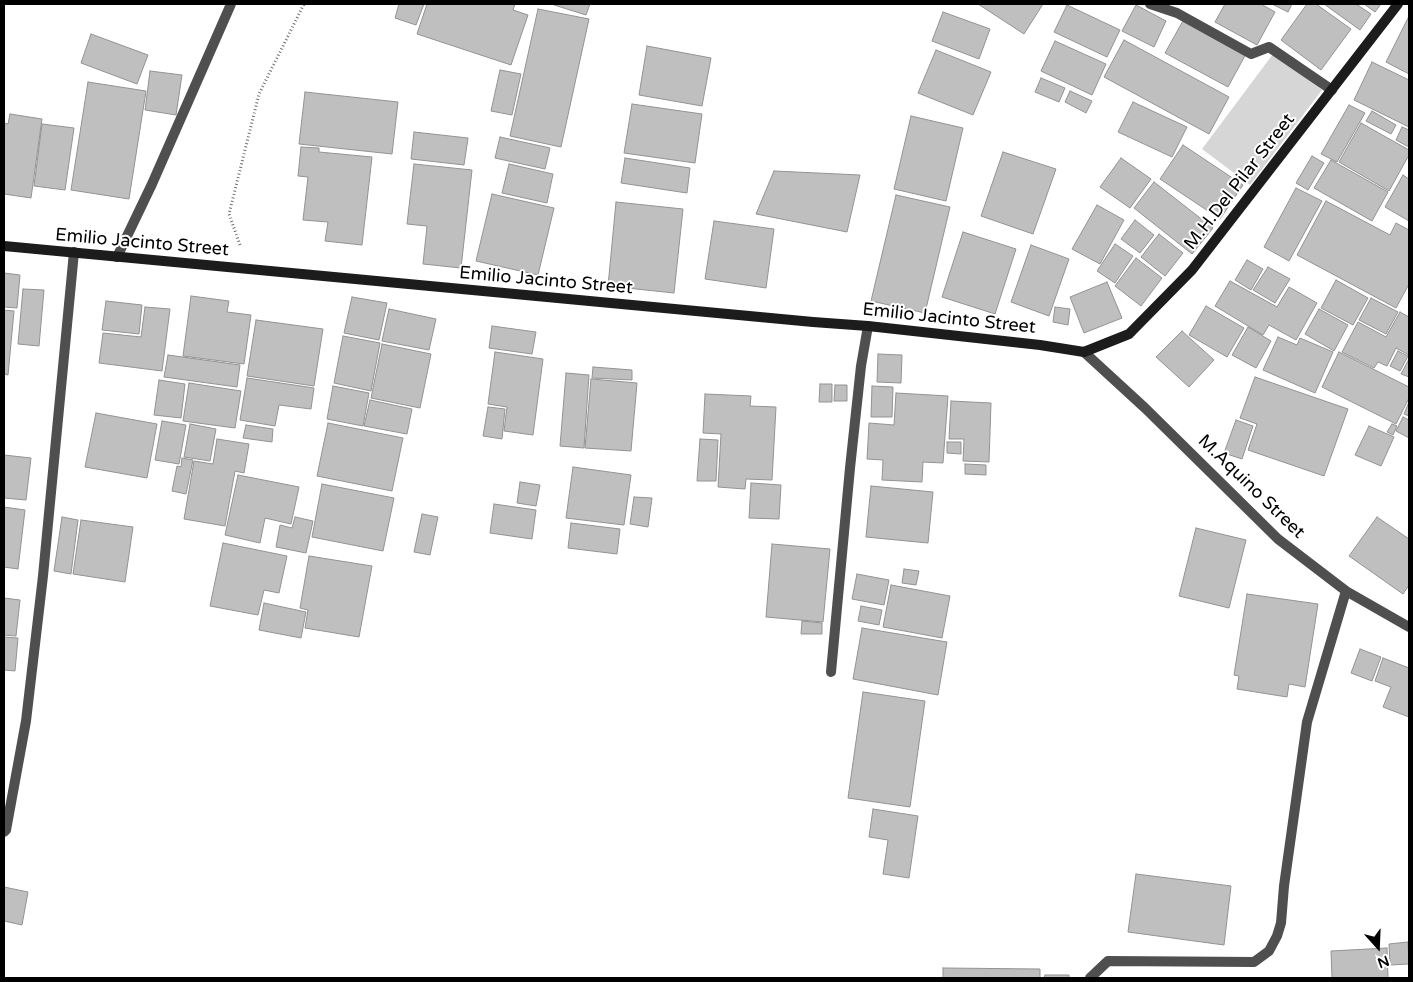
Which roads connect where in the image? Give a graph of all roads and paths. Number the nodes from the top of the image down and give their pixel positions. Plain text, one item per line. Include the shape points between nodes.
1 (231, 4) edge
2 (304, 4) edge
3 (1150, 4) edge
4 (1398, 4) edge
5 (1332, 90) junction
6 (4, 246) edge
7 (74, 252) junction
8 (117, 256) junction
9 (249, 269) junction
10 (868, 326) junction
11 (1084, 352) junction
12 (1346, 592) junction
13 (1409, 628) edge
14 (831, 672) dead end
15 (4, 832) edge
16 (1090, 978) edge

1 - 8 street
2 - 9 path via 259,94 230,214
3 - 5 street via 1177,12 1251,54 1269,47
4 - 5 street, M.H.Del Pilar Street
5 - 11 street, M.H.Del Pilar Street via 1192,270 1129,334
6 - 7 street, Emilio Jacinto Street
7 - 8 street, Emilio Jacinto Street
7 - 15 street via 26,721
8 - 9 street, Emilio Jacinto Street
9 - 10 street, Emilio Jacinto Street
10 - 11 street, Emilio Jacinto Street via 1040,344
10 - 14 street via 850,468
11 - 12 street, M.Aquino Street via 1278,539
12 - 13 street, M.Aquino Street
12 - 16 street via 1307,722 1281,922 1269,951 1254,962 1108,961

